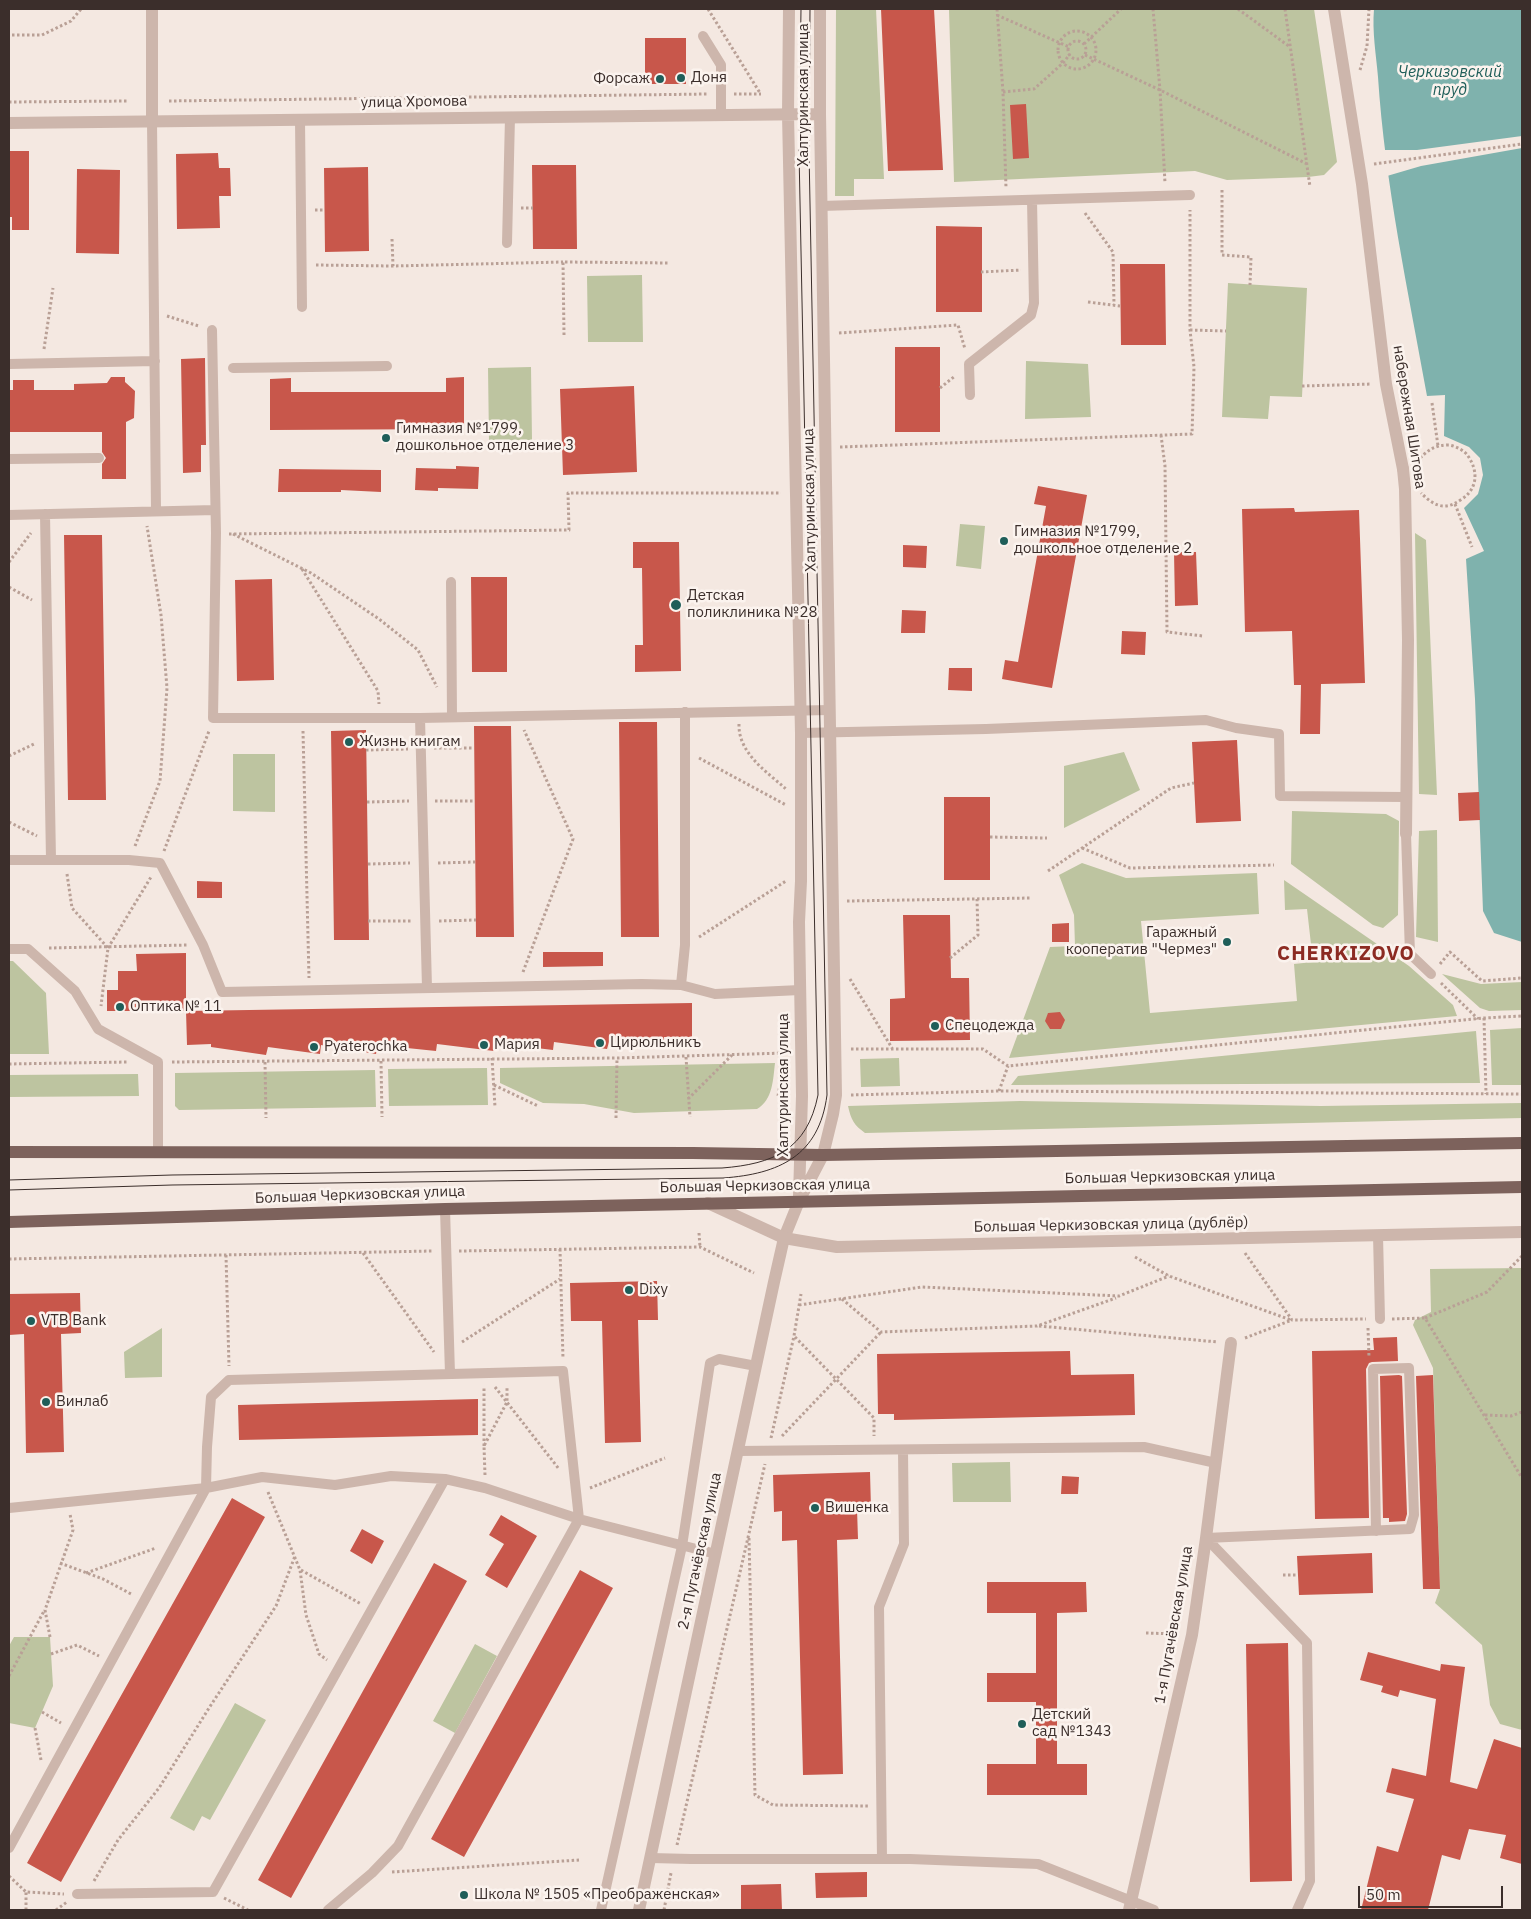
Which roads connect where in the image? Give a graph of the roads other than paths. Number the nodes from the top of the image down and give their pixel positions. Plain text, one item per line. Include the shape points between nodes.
1 (152, 9) edge
2 (789, 9) edge
3 (820, 9) edge
4 (1334, 9) edge
5 (703, 36) dead end
6 (788, 114) junction
7 (820, 114) junction
8 (721, 115) junction
9 (510, 117) junction
10 (300, 120) junction
11 (152, 121) junction
12 (9, 123) edge
13 (1190, 195) road end
14 (1032, 200) junction
15 (821, 206) junction
16 (507, 243) dead end
17 (302, 307) dead end
18 (212, 330) road end
19 (155, 362) junction
20 (9, 364) edge
21 (387, 366) dead end
22 (233, 368) dead end
23 (970, 395) dead end
24 (99, 458) dead end
25 (9, 459) edge
26 (215, 510) junction
27 (156, 511) junction
28 (45, 514) junction
29 (9, 515) edge
30 (451, 582) dead end
31 (800, 710) junction
32 (830, 710) junction
33 (685, 712) junction
34 (452, 717) junction
35 (420, 718) junction
36 (830, 732) junction
37 (800, 733) junction
38 (1405, 797) junction
39 (1406, 834) joint
40 (51, 860) junction
41 (10, 863) edge
42 (9, 949) edge
43 (1431, 974) road end
44 (681, 985) junction
45 (427, 988) junction
46 (800, 990) junction
47 (1522, 1143) edge
48 (158, 1151) junction
49 (9, 1152) edge
50 (801, 1155) junction
51 (823, 1155) junction
52 (1522, 1187) edge
53 (799, 1201) junction
54 (708, 1203) junction
55 (445, 1209) junction
56 (9, 1222) edge
57 (1522, 1232) edge
58 (1378, 1235) junction
59 (784, 1238) junction
60 (1380, 1319) road end
61 (1231, 1343) road end
62 (756, 1366) junction
63 (450, 1374) junction
64 (903, 1450) junction
65 (738, 1451) junction
66 (1216, 1463) junction
67 (445, 1478) junction
68 (206, 1488) junction
69 (9, 1508) edge
70 (579, 1519) junction
71 (1376, 1531) junction
72 (1206, 1538) junction
73 (682, 1546) junction
74 (716, 1554) junction
75 (9, 1848) edge
76 (651, 1858) junction
77 (882, 1859) junction
78 (82, 1894) road end
79 (1130, 1906) edge
80 (328, 1910) edge
81 (601, 1910) edge
82 (639, 1910) edge
83 (1154, 1910) edge
84 (1297, 1910) edge

1 - 11 street
2 - 6 street, Халтуринская улица
3 - 7 street, Халтуринская улица
4 - 38 street, набережная Шитова via 1362,184 1386,384 1405,488 1408,640
5 - 8 lane via 721,65
6 - 7 street, улица Хромова
6 - 8 street, улица Хромова
6 - 31 street, Халтуринская улица
7 - 15 street, Халтуринская улица
8 - 9 street, улица Хромова
9 - 10 street, улица Хромова
9 - 16 lane
10 - 11 street, улица Хромова
10 - 17 lane
11 - 12 street, улица Хромова
11 - 19 lane
13 - 14 lane
14 - 15 lane
14 - 23 lane via 1032,314 969,364
15 - 32 street, Халтуринская улица
18 - 26 lane
19 - 20 lane
19 - 27 lane
21 - 22 lane
24 - 25 lane
26 - 27 lane
26 - 35 lane via 213,718
27 - 28 lane
28 - 29 lane
28 - 40 lane
30 - 34 lane
31 - 32 lane
31 - 33 lane
31 - 37 street, Халтуринская улица
32 - 36 street, Халтуринская улица
33 - 34 lane
33 - 44 lane via 686,945
34 - 35 lane
35 - 45 lane
36 - 37 lane
36 - 38 lane via 1206,720 1279,734 1280,796
36 - 51 street, Халтуринская улица via 836,1095
37 - 46 street, Халтуринская улица
38 - 39 street, набережная Шитова
39 - 43 lane via 1410,954
40 - 41 lane
40 - 45 lane via 160,862 203,945 222,992
42 - 48 lane via 28,949 75,991 98,1029 158,1062
44 - 45 lane
44 - 46 lane via 714,994
46 - 50 street, Халтуринская улица
47 - 51 main road, Большая Черкизовская улица
48 - 49 main road, Большая Черкизовская улица
48 - 50 main road, Большая Черкизовская улица
50 - 51 main road, Большая Черкизовская улица
50 - 53 street, Халтуринская улица
51 - 53 street, Халтуринская улица
52 - 53 main road, Большая Черкизовская улица
53 - 54 main road, Большая Черкизовская улица
53 - 59 street, 2-я Пугачёвская улица
54 - 55 main road, Большая Черкизовская улица
54 - 59 street, Большая Черкизовская улица (дублёр)
55 - 56 main road, Большая Черкизовская улица
55 - 63 lane
57 - 58 street, Большая Черкизовская улица (дублёр)
58 - 59 street, Большая Черкизовская улица (дублёр) via 837,1247
58 - 60 lane
59 - 62 street, 2-я Пугачёвская улица
61 - 66 street, 1-я Пугачёвская улица
62 - 65 street, 2-я Пугачёвская улица
62 - 73 lane via 719,1359 710,1363
63 - 68 lane via 229,1380 212,1397
63 - 70 lane via 564,1371
64 - 65 lane
64 - 66 lane via 1144,1447
64 - 77 lane via 904,1544 878,1606
65 - 74 street, 2-я Пугачёвская улица
66 - 72 street, 1-я Пугачёвская улица
67 - 68 lane via 391,1476 335,1485 262,1477
67 - 70 lane
67 - 78 lane via 213,1892
68 - 69 lane
68 - 75 lane
70 - 73 lane
70 - 80 lane via 398,1846
71 - 71 lane via 1410,1529 1414,1515 1409,1368 1373,1369
71 - 72 lane
72 - 79 street, 1-я Пугачёвская улица via 1192,1635
72 - 84 lane via 1307,1643 1310,1881
73 - 74 lane
73 - 81 lane
74 - 76 street, 2-я Пугачёвская улица
76 - 77 lane
76 - 82 street, 2-я Пугачёвская улица
77 - 79 lane via 1038,1864
79 - 83 lane

